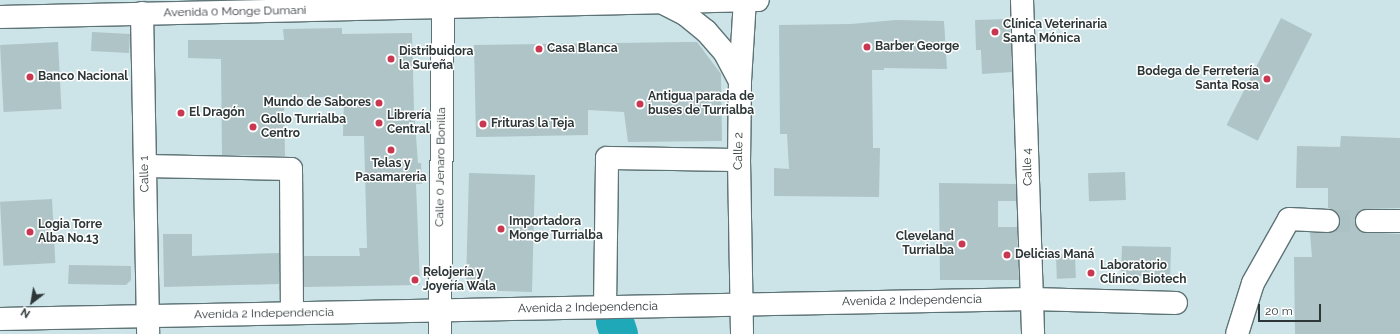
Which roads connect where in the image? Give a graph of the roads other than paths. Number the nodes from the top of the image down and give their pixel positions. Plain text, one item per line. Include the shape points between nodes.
1 (745, 0) edge
2 (758, 0) edge
3 (1022, 0) edge
4 (660, 1) edge
5 (589, 2) edge
6 (442, 4) edge
7 (142, 13) junction
8 (0, 17) edge
9 (740, 81) junction
10 (739, 160) junction
11 (145, 166) junction
12 (1328, 221) tunnel mouth
13 (1367, 221) tunnel mouth
14 (1400, 221) edge
15 (1032, 299) junction
16 (1176, 303) dead end
17 (741, 305) junction
18 (605, 307) junction
19 (440, 310) junction
20 (292, 313) junction
21 (0, 319) edge
22 (148, 325) edge
23 (746, 332) edge
24 (440, 334) edge
25 (1033, 334) edge
26 (1236, 334) edge

1 - 2 street, Avenida 0 Monge Dumani
1 - 4 street, Avenida 0 Monge Dumani
1 - 9 street
3 - 15 street, Calle 4
4 - 5 street, Avenida 0 Monge Dumani
4 - 9 street, Calle 2 via 686,15 706,31 725,53
5 - 6 street, Avenida 0 Monge Dumani
6 - 7 street, Avenida 0 Monge Dumani
6 - 19 street, Calle 0 Jenaro Bonilla
7 - 8 street, Avenida 0 Monge Dumani
7 - 11 street, Calle 1
9 - 10 street, Calle 2
10 - 17 street, Calle 2
10 - 18 street via 607,158
11 - 20 street via 291,169
11 - 22 street, Calle 1
12 - 26 street via 1289,219 1253,283
13 - 14 street
15 - 16 street, Avenida 2 Independencia
15 - 17 street, Avenida 2 Independencia
15 - 25 street, Calle 4
17 - 18 street, Avenida 2 Independencia
17 - 23 street, Calle 2
18 - 19 street, Avenida 2 Independencia
19 - 20 street, Avenida 2 Independencia
19 - 24 street, Calle 0 Jenaro Bonilla
20 - 22 street, Avenida 2 Independencia
21 - 22 street, Avenida 2 Independencia

